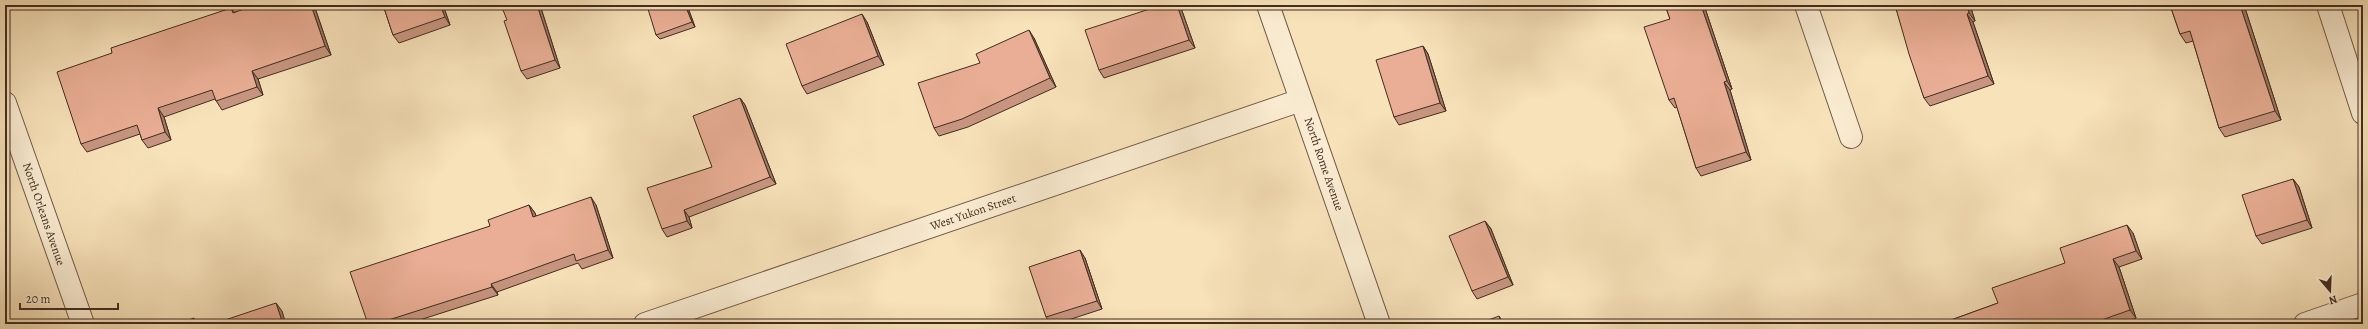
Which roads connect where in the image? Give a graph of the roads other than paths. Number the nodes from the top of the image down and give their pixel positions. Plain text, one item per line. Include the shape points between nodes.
1 (1268, 5) edge
2 (1806, 5) edge
3 (2328, 5) edge
4 (1301, 100) junction
5 (5, 103) edge
6 (2363, 113) edge
7 (1852, 137) dead end
8 (2363, 304) edge
9 (83, 324) edge
10 (645, 324) edge
11 (1379, 324) edge
12 (2305, 324) edge

1 - 4 street, North Rome Avenue
2 - 7 street
3 - 6 street
4 - 10 street, West Yukon Street
4 - 11 street, North Rome Avenue
5 - 9 street, North Orleans Avenue
8 - 12 street

